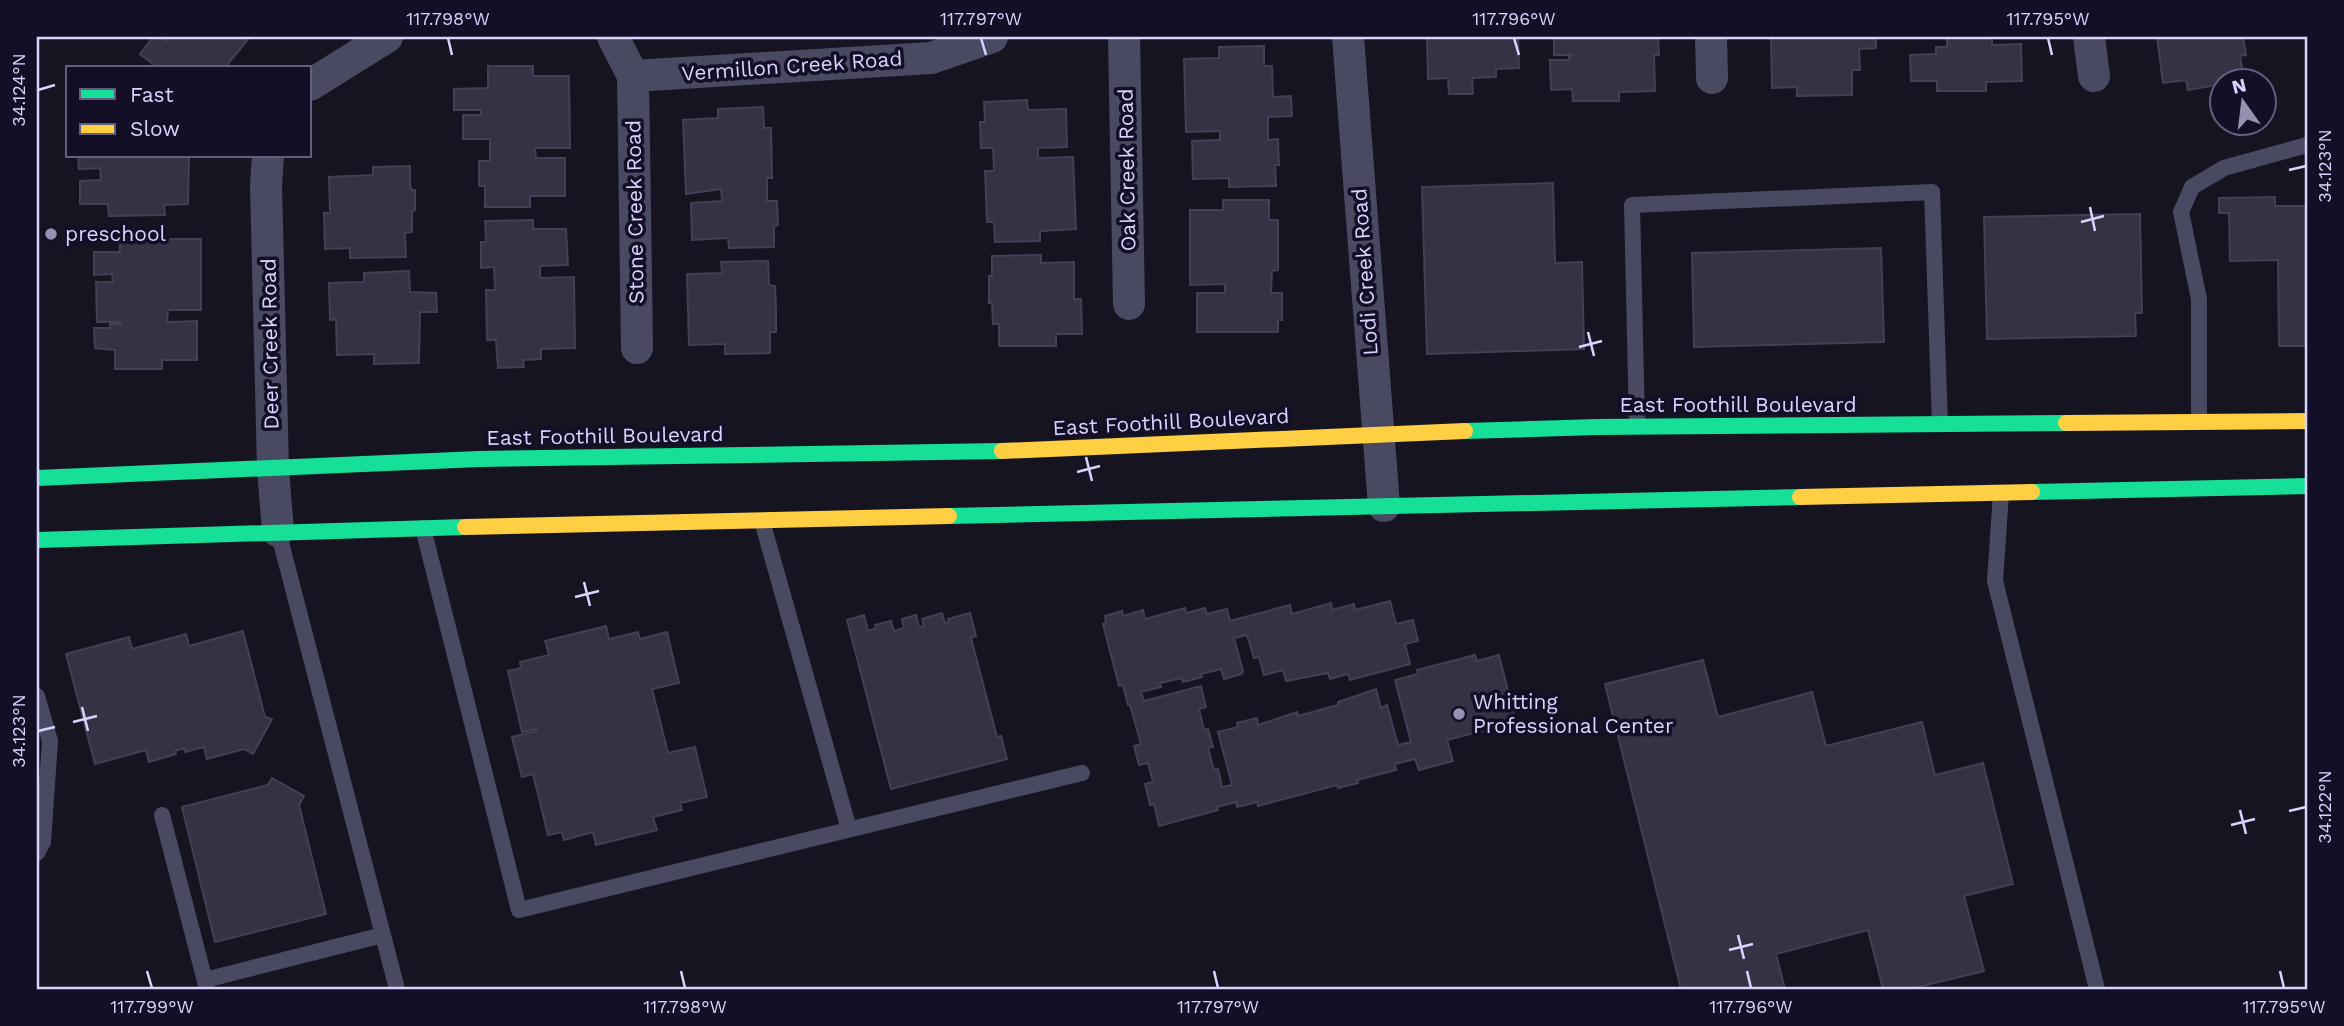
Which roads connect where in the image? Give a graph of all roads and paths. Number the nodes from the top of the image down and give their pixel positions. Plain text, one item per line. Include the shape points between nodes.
1 (387, 37) edge
2 (613, 37) edge
3 (992, 37) edge
4 (1124, 37) edge
5 (1348, 37) edge
6 (1711, 37) edge
7 (2088, 37) edge
8 (633, 76) junction
9 (2094, 76) dead end
10 (1712, 78) dead end
11 (312, 84) edge
12 (2307, 145) edge
13 (268, 158) edge
14 (1129, 304) dead end
15 (637, 348) dead end
16 (2307, 421) edge
17 (2199, 422) junction
18 (1940, 424) junction
19 (1637, 426) junction
20 (1377, 433) junction
21 (273, 469) junction
22 (37, 478) edge
23 (2307, 486) edge
24 (2001, 493) junction
25 (1384, 506) junction
26 (762, 521) junction
27 (423, 528) junction
28 (278, 531) junction
29 (37, 540) edge
30 (37, 696) edge
31 (1082, 773) dead end
32 (162, 815) dead end
33 (849, 829) junction
34 (37, 853) edge
35 (383, 935) junction
36 (206, 984) edge
37 (397, 989) edge
38 (2097, 989) edge

1 - 11 street
2 - 8 street
3 - 8 street, Vermillon Creek Road via 931,58
4 - 14 street, Oak Creek Road
5 - 20 street, Lodi Creek Road
6 - 10 street
7 - 9 street
8 - 15 street, Stone Creek Road
12 - 17 lane via 2224,168 2192,187 2181,212 2199,299
13 - 21 street, Deer Creek Road
16 - 17 main road, East Foothill Boulevard
17 - 18 main road, East Foothill Boulevard
18 - 19 main road, East Foothill Boulevard
18 - 19 lane via 1932,192 1632,205
19 - 20 main road, East Foothill Boulevard
20 - 21 main road, East Foothill Boulevard via 1000,451 480,459
20 - 25 street, Lodi Creek Road
21 - 22 main road, East Foothill Boulevard
21 - 28 street, Deer Creek Road
23 - 24 main road
24 - 25 main road
24 - 38 lane via 1995,582
25 - 26 main road
26 - 27 main road
26 - 33 lane
27 - 28 main road
27 - 33 lane via 519,910
28 - 29 main road
28 - 35 lane
30 - 34 lane via 50,741 43,842
31 - 33 lane
32 - 36 lane
35 - 36 lane
35 - 37 lane

